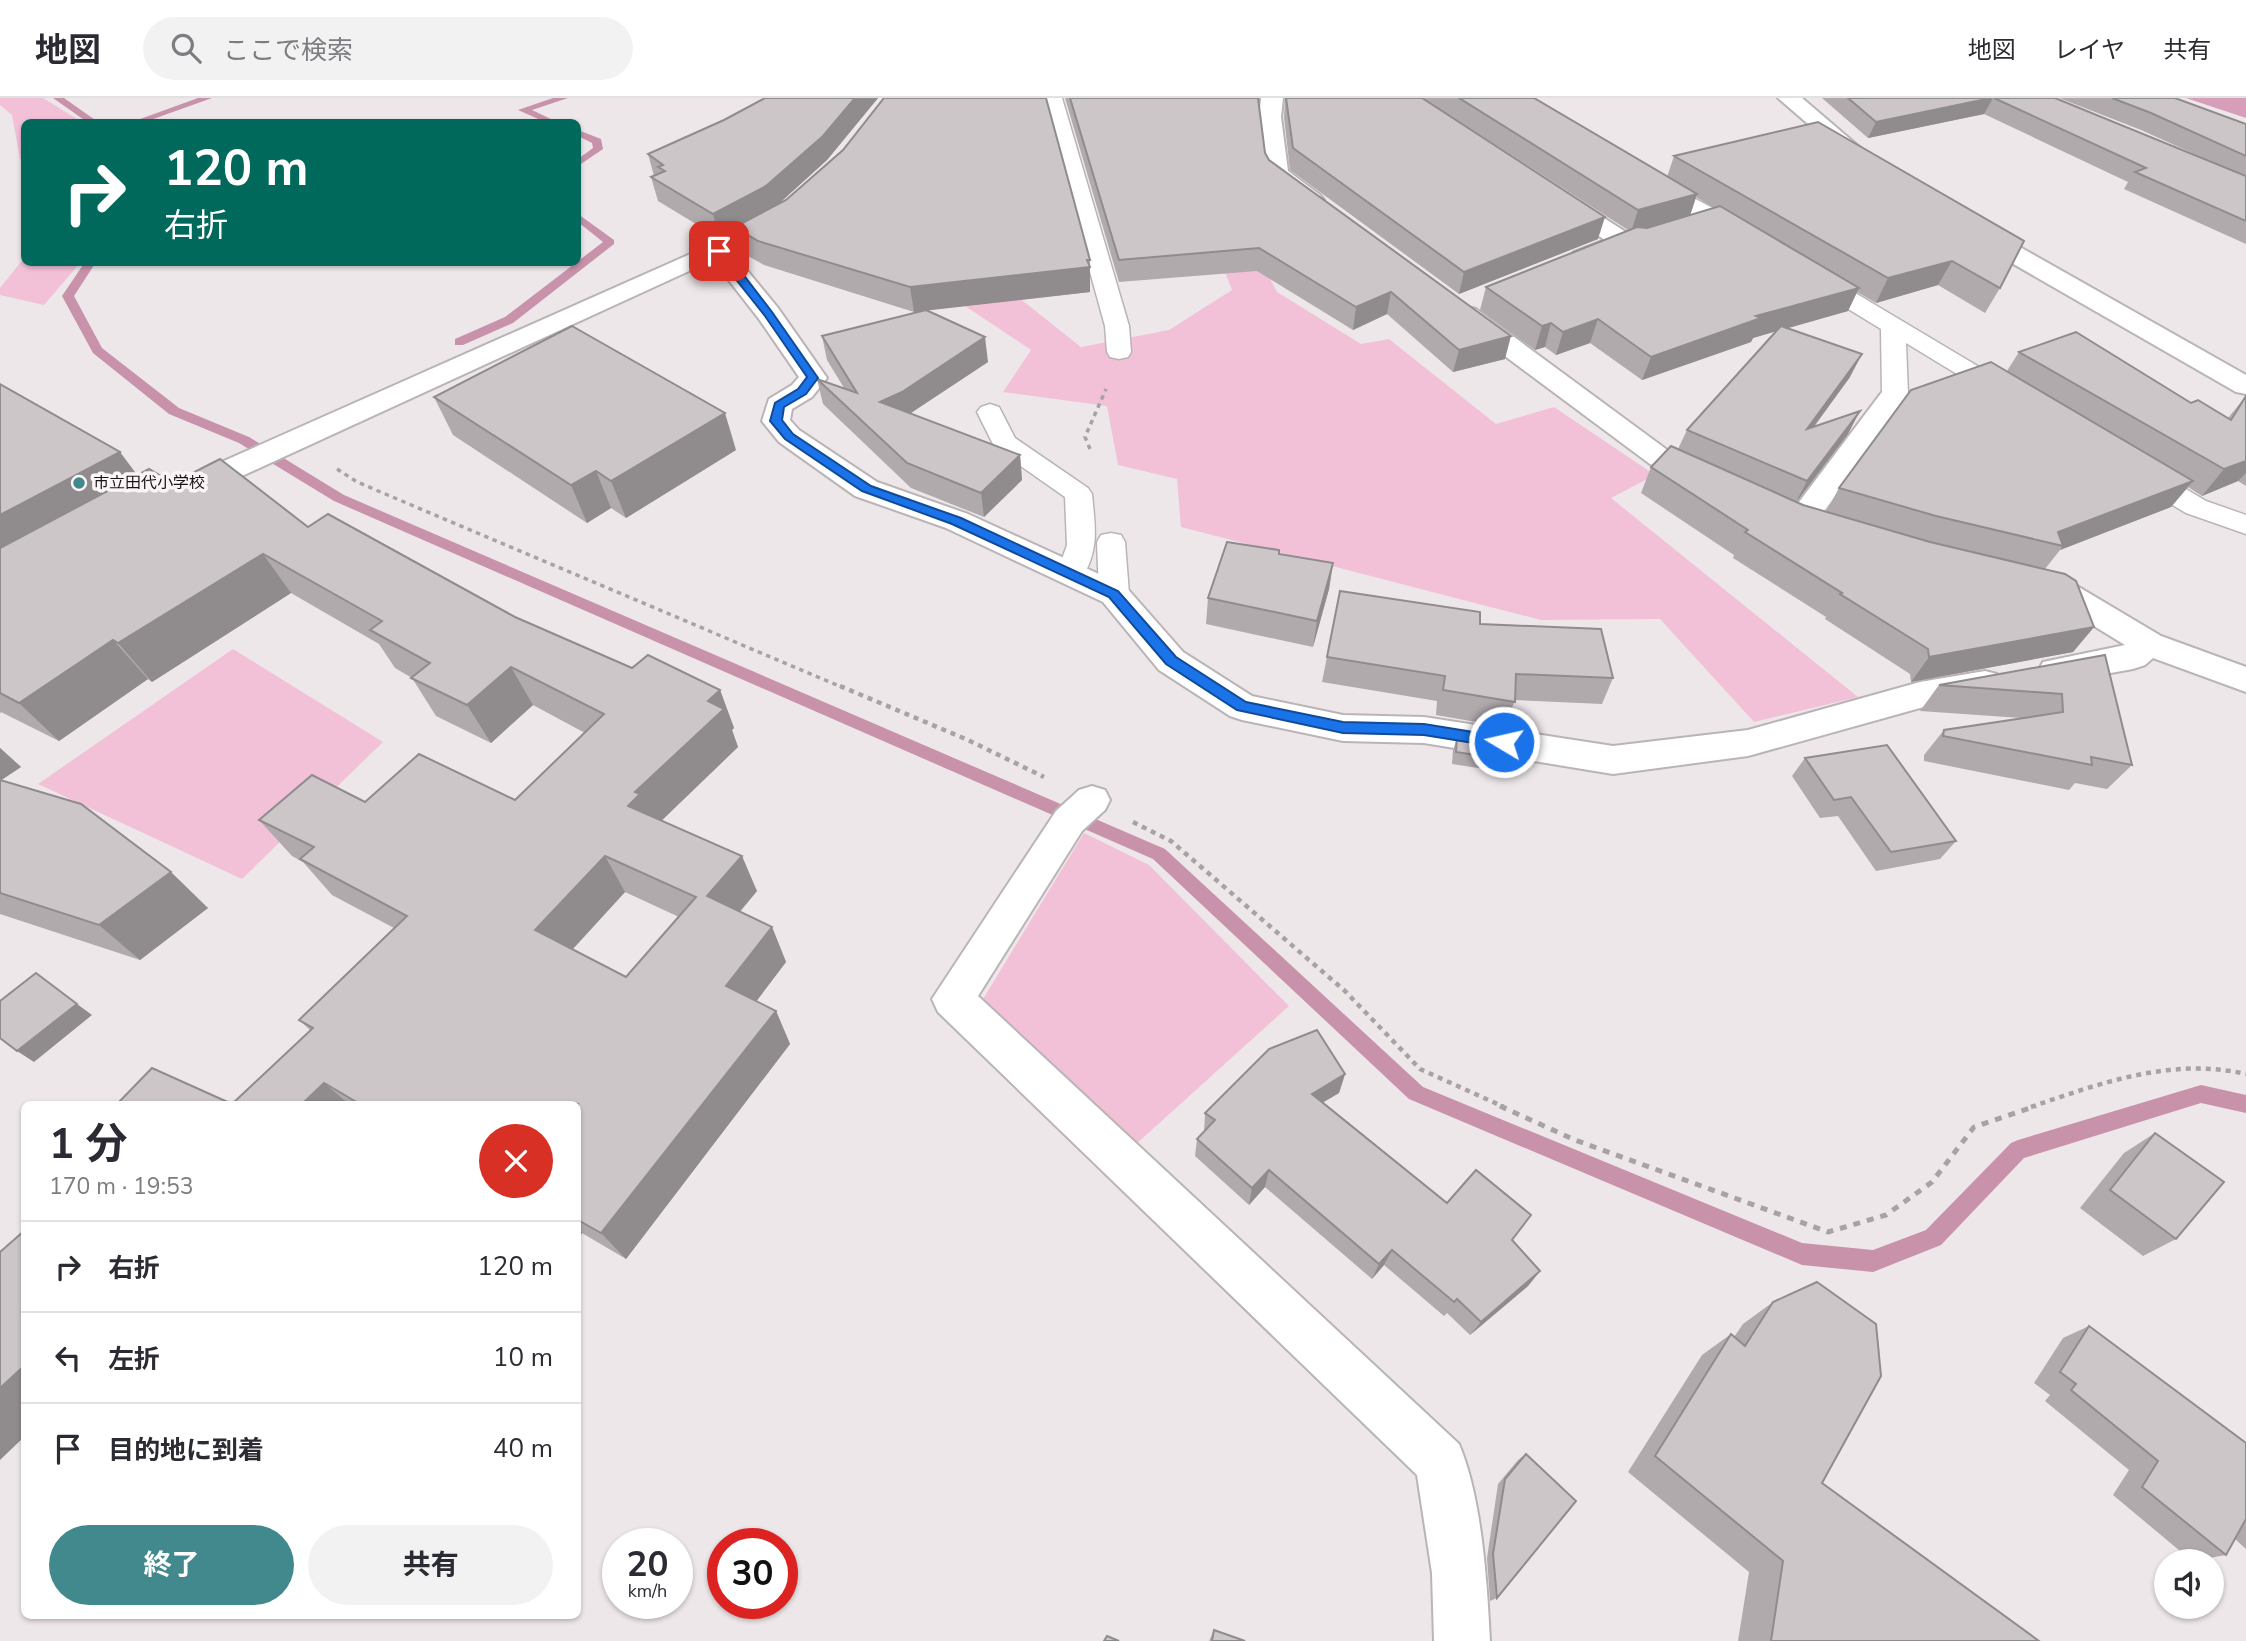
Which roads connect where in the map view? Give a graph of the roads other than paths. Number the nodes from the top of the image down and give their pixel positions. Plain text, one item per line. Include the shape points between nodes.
1 (1052, 98) edge
2 (1272, 98) edge
3 (1789, 98) edge
4 (1874, 169) edge
5 (1634, 172) edge
6 (1542, 188) edge
7 (1333, 215) edge
8 (1714, 218) junction
9 (1951, 218) edge
10 (1689, 226) edge
11 (760, 228) edge
12 (1738, 233) edge
13 (1652, 237) edge
14 (1623, 241) junction
15 (719, 251) junction
16 (1559, 267) edge
17 (1798, 268) edge
18 (1461, 301) edge
19 (1893, 326) junction
20 (1119, 352) road end
21 (2246, 386) edge
22 (1895, 394) joint
23 (2033, 410) edge
24 (990, 412) dead end
25 (2115, 458) edge
26 (1730, 489) edge
27 (163, 501) edge
28 (1802, 520) edge
29 (2246, 525) edge
30 (1111, 542) dead end
31 (1071, 573) junction
32 (2019, 578) edge
33 (1114, 594) junction
34 (2149, 644) junction
35 (2246, 680) edge
36 (1081, 811) road end
37 (1462, 1641) edge

1 - 20 lane via 1117,326
2 - 7 street via 1277,174
3 - 4 street
5 - 8 lane
6 - 14 street
8 - 10 lane
8 - 12 lane
9 - 21 street
11 - 15 street
13 - 14 lane
14 - 16 street
15 - 27 street
15 - 31 street via 813,378 779,405 776,421 789,436 866,489 957,521
17 - 19 lane
18 - 26 street via 1660,458
19 - 22 lane
19 - 23 lane
22 - 28 street
24 - 31 lane via 1004,442 1078,494 1082,541 1078,564
25 - 29 lane via 2196,507
30 - 33 lane
31 - 33 street
32 - 34 street via 2056,588
33 - 34 street via 1171,661 1242,706 1343,727 1424,730 1613,760 1748,743 1920,695 2133,657
34 - 35 street
36 - 37 street via 953,999 1441,1462 1458,1573

